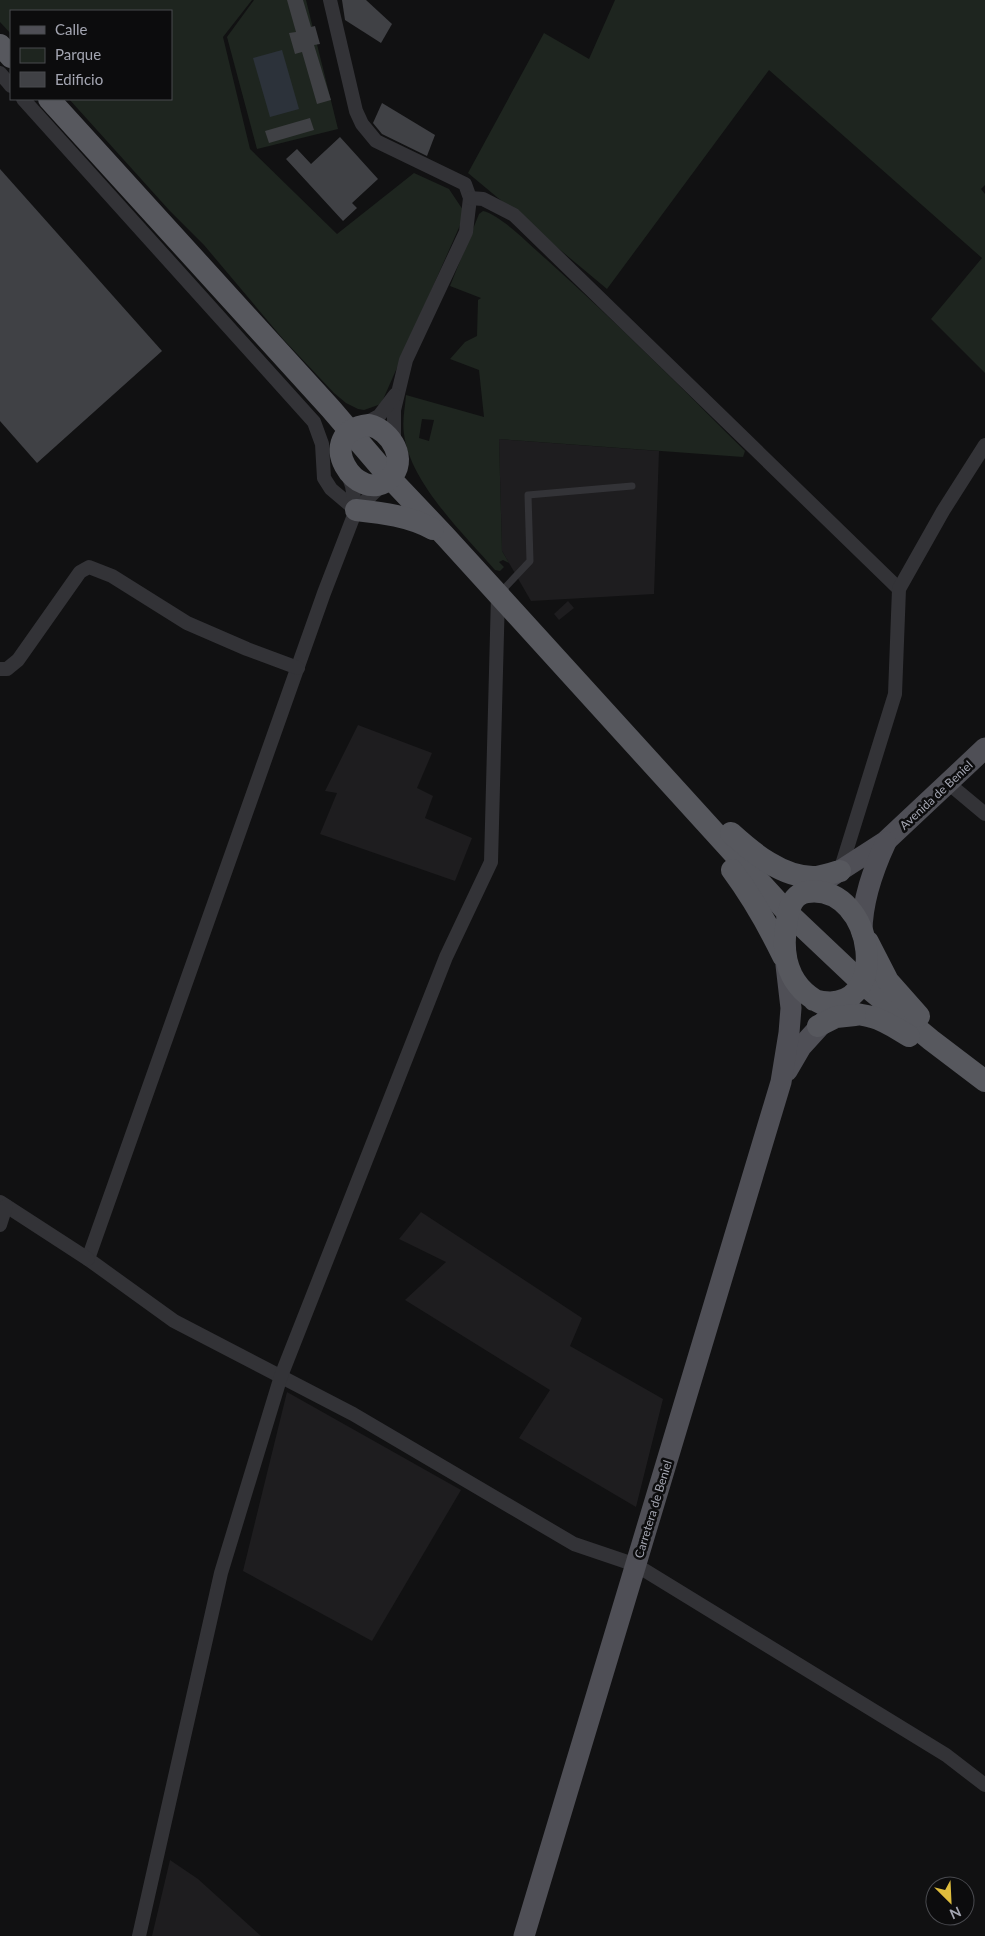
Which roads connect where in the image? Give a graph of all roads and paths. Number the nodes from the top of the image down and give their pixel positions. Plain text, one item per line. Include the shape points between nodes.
1 (330, 0) edge
2 (0, 44) edge
3 (10, 56) edge
4 (0, 73) edge
5 (10, 85) edge
6 (24, 100) edge
7 (50, 100) edge
8 (470, 198) junction
9 (397, 392) junction
10 (330, 409) junction
11 (380, 416) junction
12 (355, 428) junction
13 (985, 445) edge
14 (396, 452) junction
15 (342, 459) junction
16 (387, 481) junction
17 (632, 486) dead end
18 (356, 510) junction
19 (445, 536) junction
20 (899, 589) junction
21 (498, 595) junction
22 (298, 668) junction
23 (0, 669) edge
24 (985, 748) edge
25 (646, 758) junction
26 (948, 783) junction
27 (985, 814) edge
28 (886, 841) junction
29 (840, 871) junction
30 (808, 884) junction
31 (788, 912) junction
32 (862, 932) junction
33 (786, 965) junction
34 (851, 1001) junction
35 (818, 1026) joint
36 (985, 1075) edge
37 (985, 1080) edge
38 (781, 1082) junction
39 (985, 1085) edge
40 (3, 1204) edge
41 (0, 1225) edge
42 (88, 1259) junction
43 (281, 1376) junction
44 (636, 1565) junction
45 (985, 1785) edge
46 (139, 1936) edge
47 (524, 1936) edge

1 - 8 street via 356,111 362,124 376,141 465,184
2 - 3 highway
4 - 5 street
6 - 18 street via 314,422 322,444 324,478 331,489
7 - 10 highway
8 - 9 street via 466,232 406,360
8 - 20 street via 482,199 514,215
9 - 11 street
9 - 14 street via 394,410
10 - 11 highway via 352,419
10 - 12 highway
10 - 15 highway
11 - 12 street
12 - 14 highway via 375,427 389,438
12 - 15 highway via 341,442
12 - 16 highway
13 - 20 street
14 - 16 highway via 398,467
14 - 19 highway via 413,487
15 - 16 highway via 361,482 375,486
15 - 18 street
16 - 18 street
16 - 19 highway
17 - 21 lane via 528,496 530,561
18 - 19 highway via 413,520
18 - 22 street
19 - 21 highway
20 - 29 street via 895,694
21 - 25 highway
21 - 43 street via 491,862 446,956
22 - 23 street via 187,623 112,576 89,567 80,572 18,660
22 - 42 street
24 - 26 main road, Avenida de Beniel
25 - 30 highway via 745,845
25 - 31 highway
25 - 33 highway via 746,888
26 - 27 street
26 - 28 main road, Avenida de Beniel
28 - 29 main road
28 - 32 main road via 874,866 863,906
29 - 30 highway via 815,877
30 - 31 highway via 795,897
30 - 32 highway via 849,907
31 - 33 highway
31 - 34 highway
32 - 34 highway via 867,964
32 - 36 highway via 888,981 934,1031
33 - 34 highway via 799,988 814,1000 826,1003
33 - 38 main road via 790,1033
34 - 35 highway via 836,1017
34 - 37 highway via 931,1040
34 - 39 highway via 871,1017 890,1024
35 - 38 main road via 801,1047
38 - 44 main road, Carretera de Beniel
40 - 41 street
40 - 42 street
42 - 43 street via 174,1321
43 - 44 street via 354,1414 574,1544
43 - 46 street via 221,1574
44 - 45 street via 946,1755
44 - 47 main road, Carretera de Beniel

